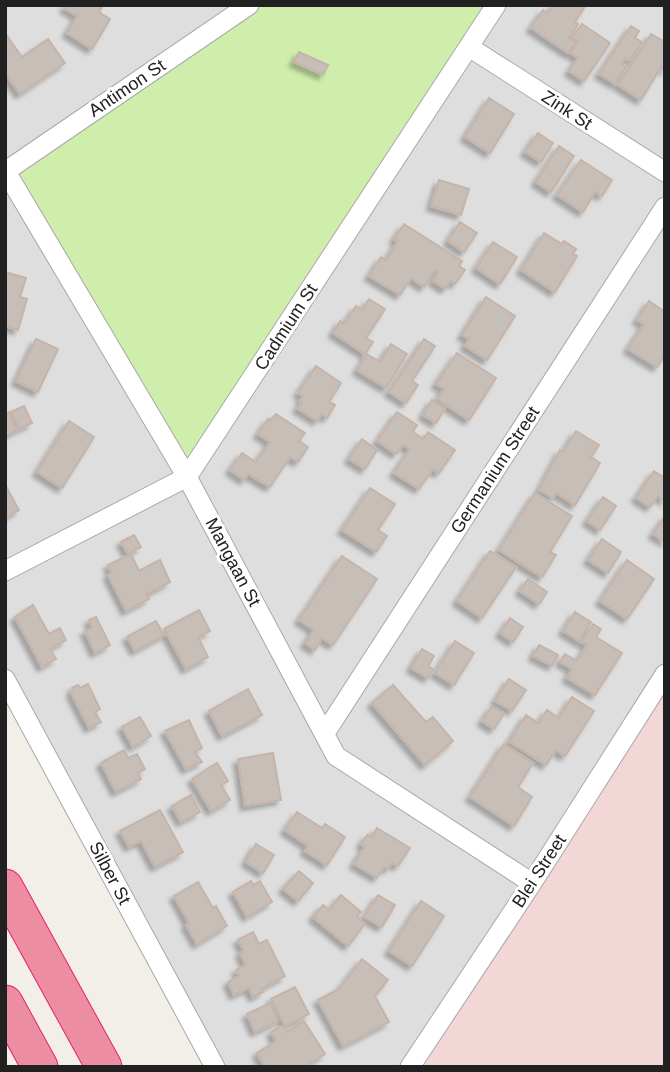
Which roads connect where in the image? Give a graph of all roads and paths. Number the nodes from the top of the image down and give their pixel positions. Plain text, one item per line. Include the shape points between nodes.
1 (249, 5) edge
2 (496, 5) edge
3 (469, 47) junction
4 (5, 171) edge
5 (665, 172) edge
6 (665, 207) edge
7 (187, 477) junction
8 (5, 571) edge
9 (665, 674) edge
10 (5, 679) edge
11 (325, 733) junction
12 (532, 883) junction
13 (5, 887) edge
14 (5, 1003) edge
15 (40, 1067) edge
16 (104, 1067) edge
17 (215, 1067) edge
18 (410, 1067) edge

1 - 4 street, Antimon St
2 - 3 street, Cadmium St
3 - 5 street, Zink St
3 - 7 street, Cadmium St
4 - 7 street, Mangaan St
6 - 11 street, Germanium Street
7 - 8 street, Cadmium St
7 - 11 street, Mangaan St
9 - 12 street, Blei Street
10 - 17 street, Silber St
11 - 12 street, Mangaan St via 341,760
12 - 18 street, Blei Street
13 - 16 highway
14 - 15 highway

